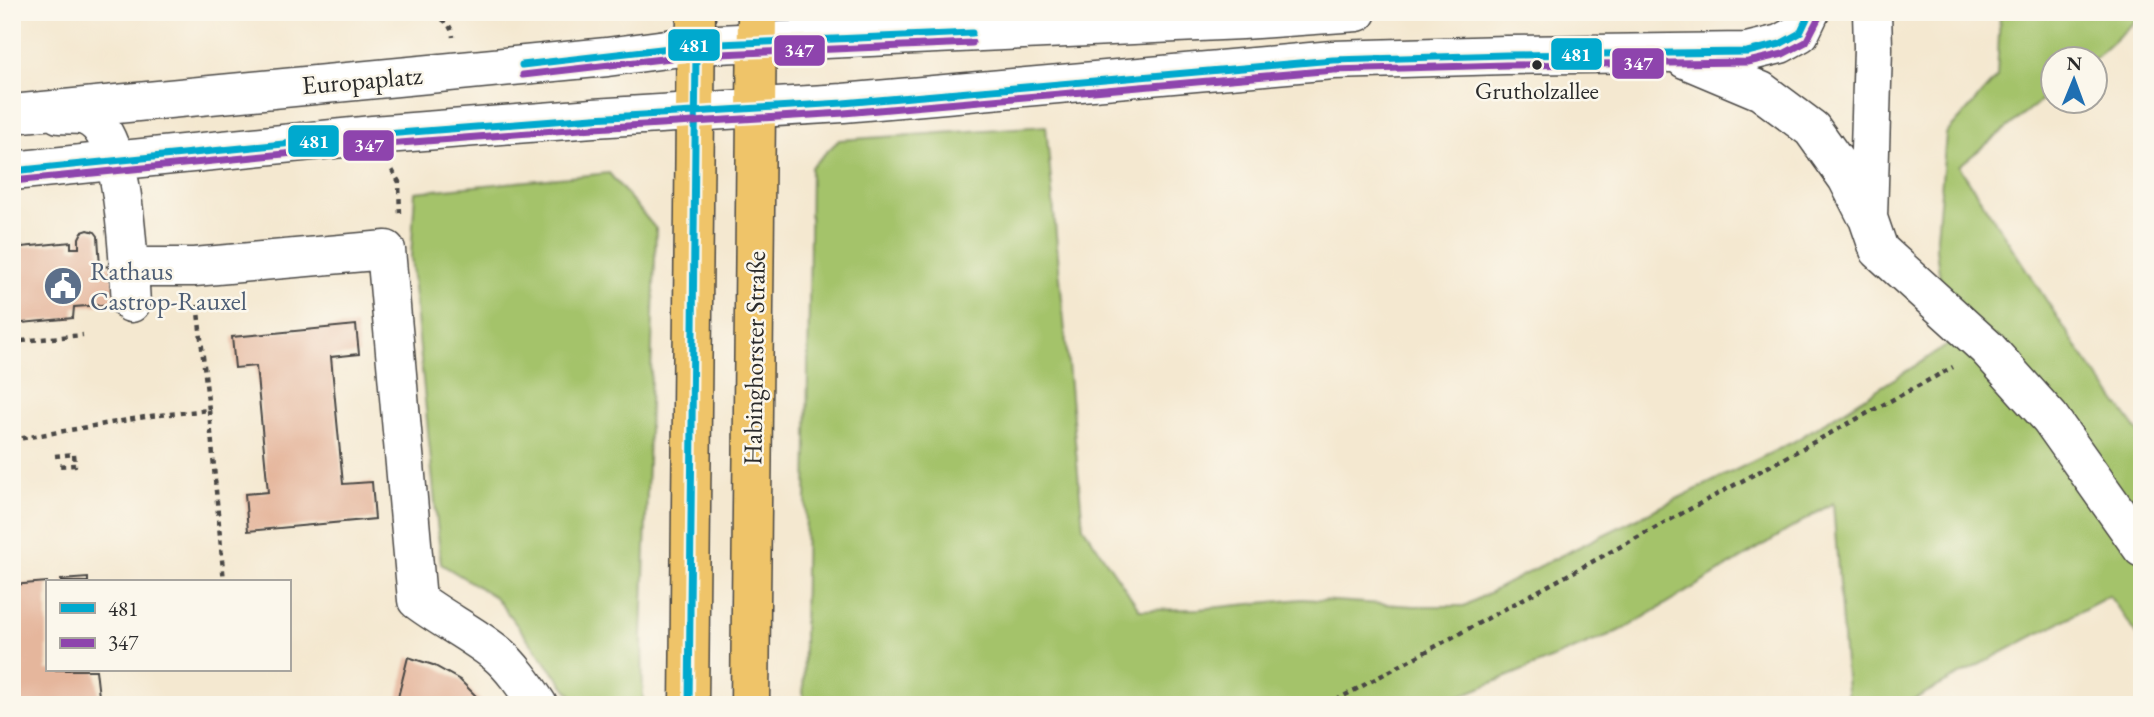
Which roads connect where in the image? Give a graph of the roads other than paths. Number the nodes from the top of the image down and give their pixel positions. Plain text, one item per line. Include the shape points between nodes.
1 (1357, 12) edge
2 (1810, 12) edge
3 (1872, 12) edge
4 (757, 28) edge
5 (696, 29) edge
6 (1673, 55) junction
7 (756, 108) junction
8 (695, 112) junction
9 (20, 113) edge
10 (115, 162) junction
11 (12, 171) edge
12 (1868, 218) junction
13 (2142, 548) edge
14 (538, 705) edge
15 (690, 705) edge
16 (750, 705) edge

1 - 4 street via 1242,20
2 - 6 street via 1800,33 1780,44 1747,52
3 - 12 street
4 - 5 street
4 - 7 main road, Habinghorster Straße
5 - 8 main road
5 - 9 street, Europaplatz via 607,57
6 - 7 street via 1333,60
6 - 12 street via 1761,91 1812,129 1847,178
7 - 8 street
7 - 16 main road, Habinghorster Straße
8 - 10 street via 373,135
8 - 15 main road
9 - 10 street, Europaplatz via 86,116 100,127
10 - 11 street
10 - 14 street, Europaplatz via 121,183 129,285 194,267 386,250 416,600 498,654
12 - 13 street via 1879,250 1987,348 2050,418

